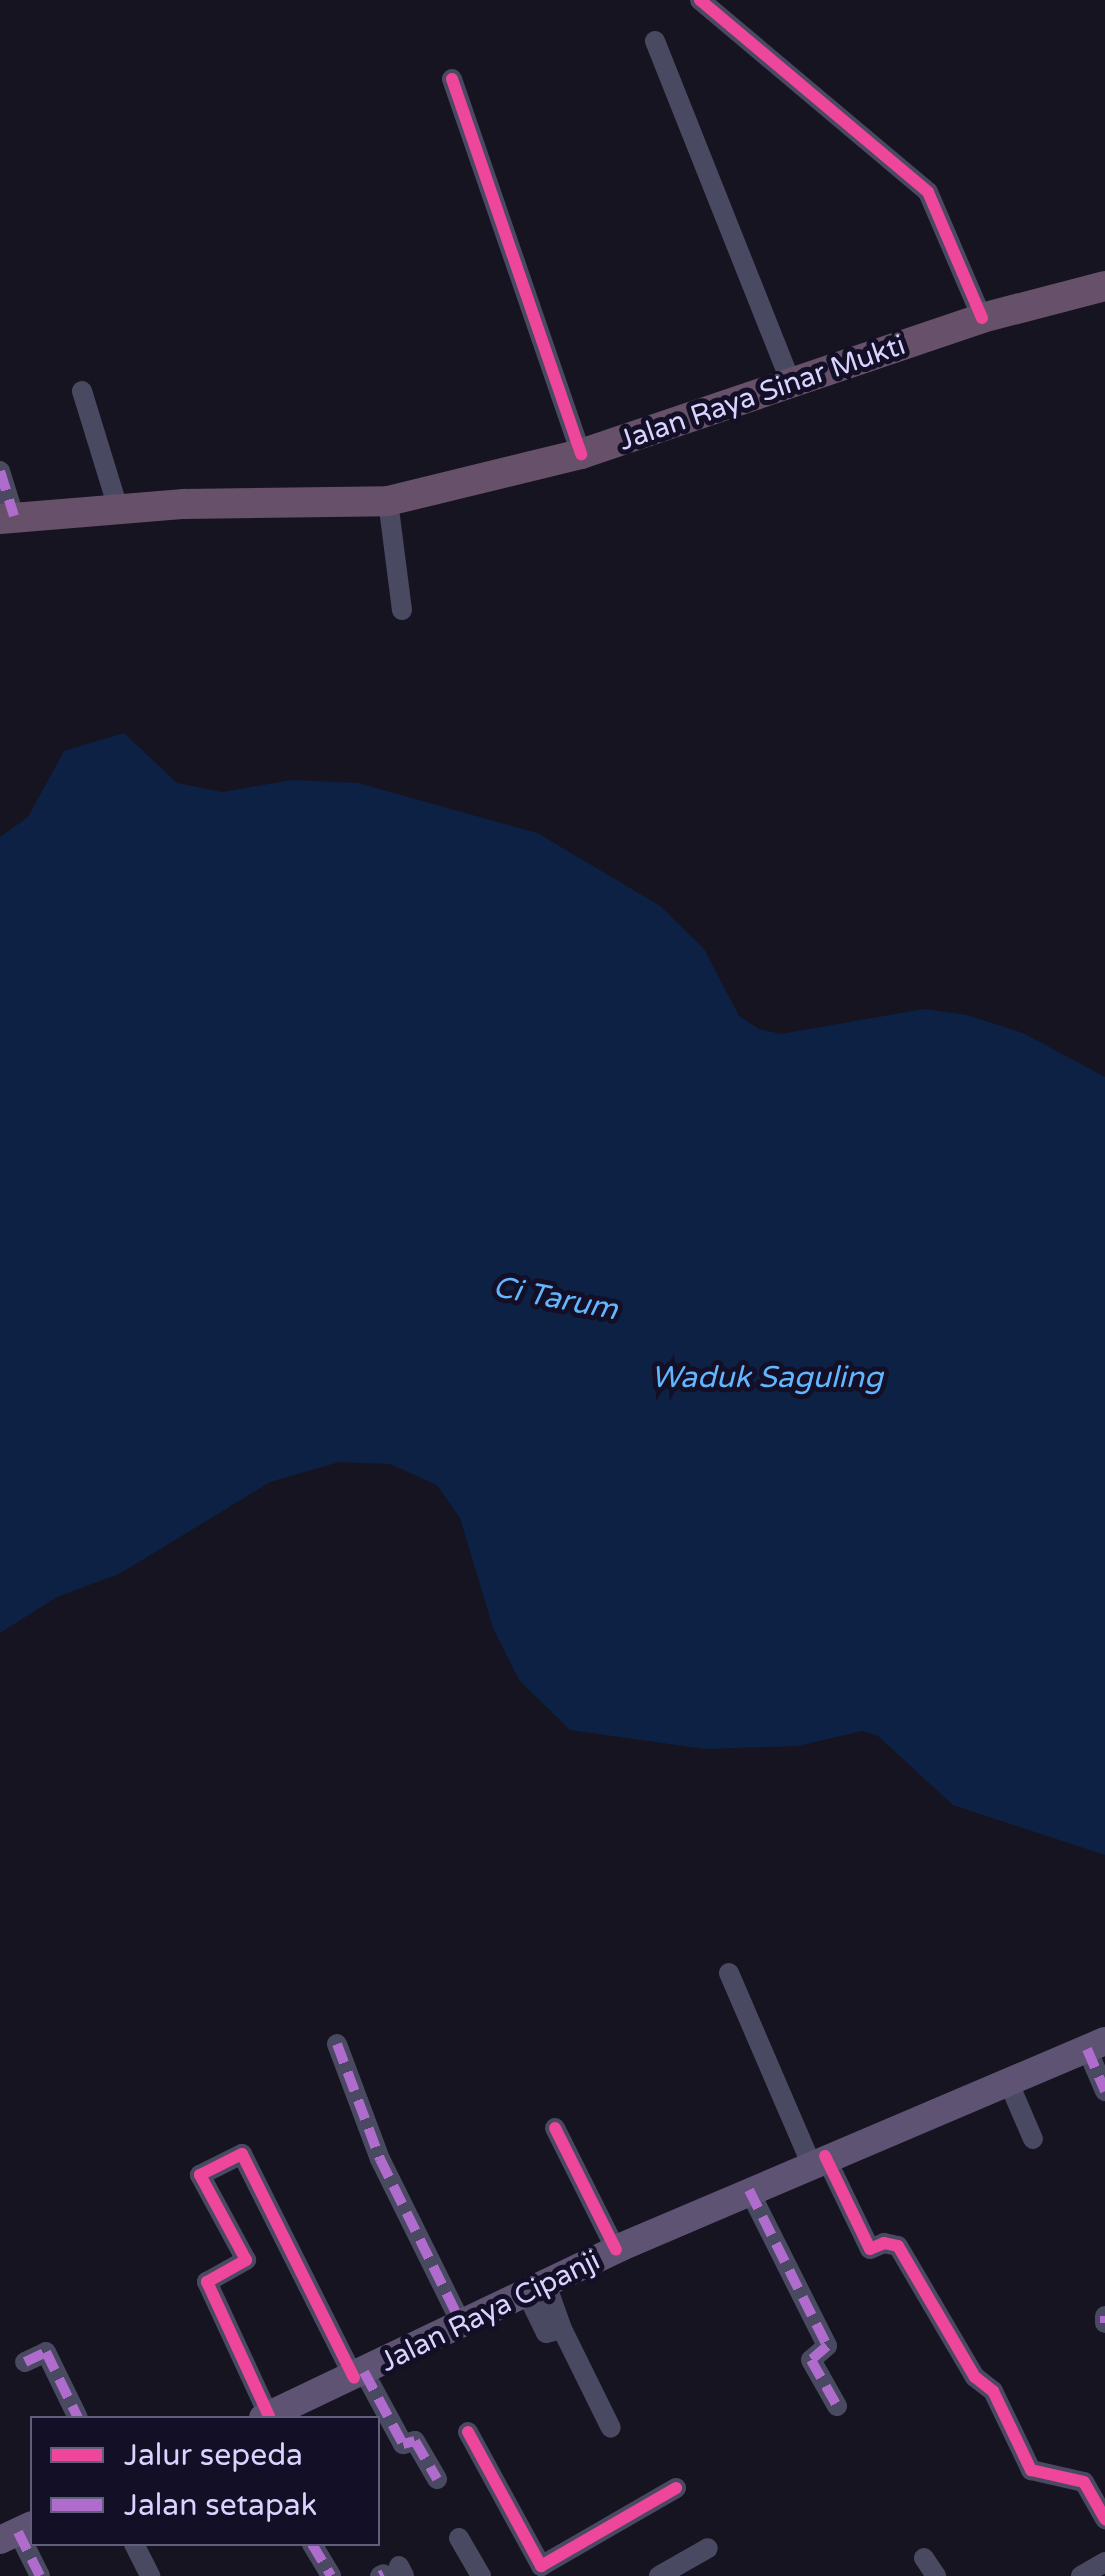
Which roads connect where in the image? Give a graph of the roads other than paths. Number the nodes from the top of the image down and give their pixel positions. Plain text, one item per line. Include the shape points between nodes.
1 (700, 0) edge
2 (655, 41) dead end
3 (452, 78) dead end
4 (1105, 286) edge
5 (982, 318) junction
6 (791, 384) junction
7 (82, 391) dead end
8 (581, 454) junction
9 (0, 471) edge
10 (388, 502) junction
11 (118, 508) junction
12 (7, 517) edge
13 (402, 610) dead end
14 (729, 1973) dead end
15 (337, 2044) dead end
16 (1096, 2045) edge
17 (1008, 2082) junction
18 (1105, 2091) edge
19 (555, 2128) dead end
20 (1033, 2139) dead end
21 (818, 2160) junction
22 (749, 2190) junction
23 (616, 2250) junction
24 (536, 2289) junction
25 (462, 2325) junction
26 (25, 2362) dead end
27 (359, 2375) junction
28 (837, 2406) dead end
29 (77, 2416) edge
30 (266, 2416) edge
31 (268, 2416) edge
32 (611, 2428) dead end
33 (468, 2432) dead end
34 (437, 2479) dead end
35 (676, 2488) dead end
36 (1105, 2520) edge
37 (17, 2533) edge
38 (459, 2538) dead end
39 (135, 2546) edge
40 (313, 2546) edge
41 (708, 2548) dead end
42 (1105, 2562) edge
43 (544, 2571) edge
44 (40, 2576) edge
45 (150, 2576) edge
46 (331, 2576) edge
47 (481, 2576) edge
48 (521, 2576) edge
49 (660, 2576) edge
50 (1081, 2576) edge

1 - 5 street via 928,192
2 - 6 street
3 - 8 street
4 - 5 highway, Jalan Raya Sinar Mukti
5 - 6 highway, Jalan Raya Sinar Mukti
6 - 8 highway, Jalan Raya Sinar Mukti
7 - 11 street
8 - 10 highway, Jalan Raya Sinar Mukti
9 - 12 street
10 - 11 highway, Jalan Raya Sinar Mukti
10 - 13 street
11 - 12 highway, Jalan Raya Sinar Mukti
14 - 21 street
15 - 25 street via 380,2159
16 - 17 main road, Jalan Raya Cipanji
16 - 18 street
17 - 20 street
17 - 21 main road, Jalan Raya Cipanji
19 - 23 street
21 - 22 main road, Jalan Raya Cipanji
21 - 36 street via 870,2250 898,2246 974,2377 993,2391 1031,2470 1084,2482
22 - 23 main road, Jalan Raya Cipanji
22 - 28 street via 826,2346 811,2360
23 - 24 main road, Jalan Raya Cipanji
24 - 25 main road, Jalan Raya Cipanji
24 - 32 street
25 - 27 main road, Jalan Raya Cipanji
26 - 29 street via 46,2352
27 - 30 street via 242,2154 200,2175 246,2260 208,2282
27 - 31 main road, Jalan Raya Cipanji
27 - 34 street via 403,2444 415,2441
33 - 43 street
35 - 43 street
37 - 44 street
38 - 47 street
39 - 45 street
40 - 46 street
41 - 49 street
42 - 50 street
43 - 48 street

